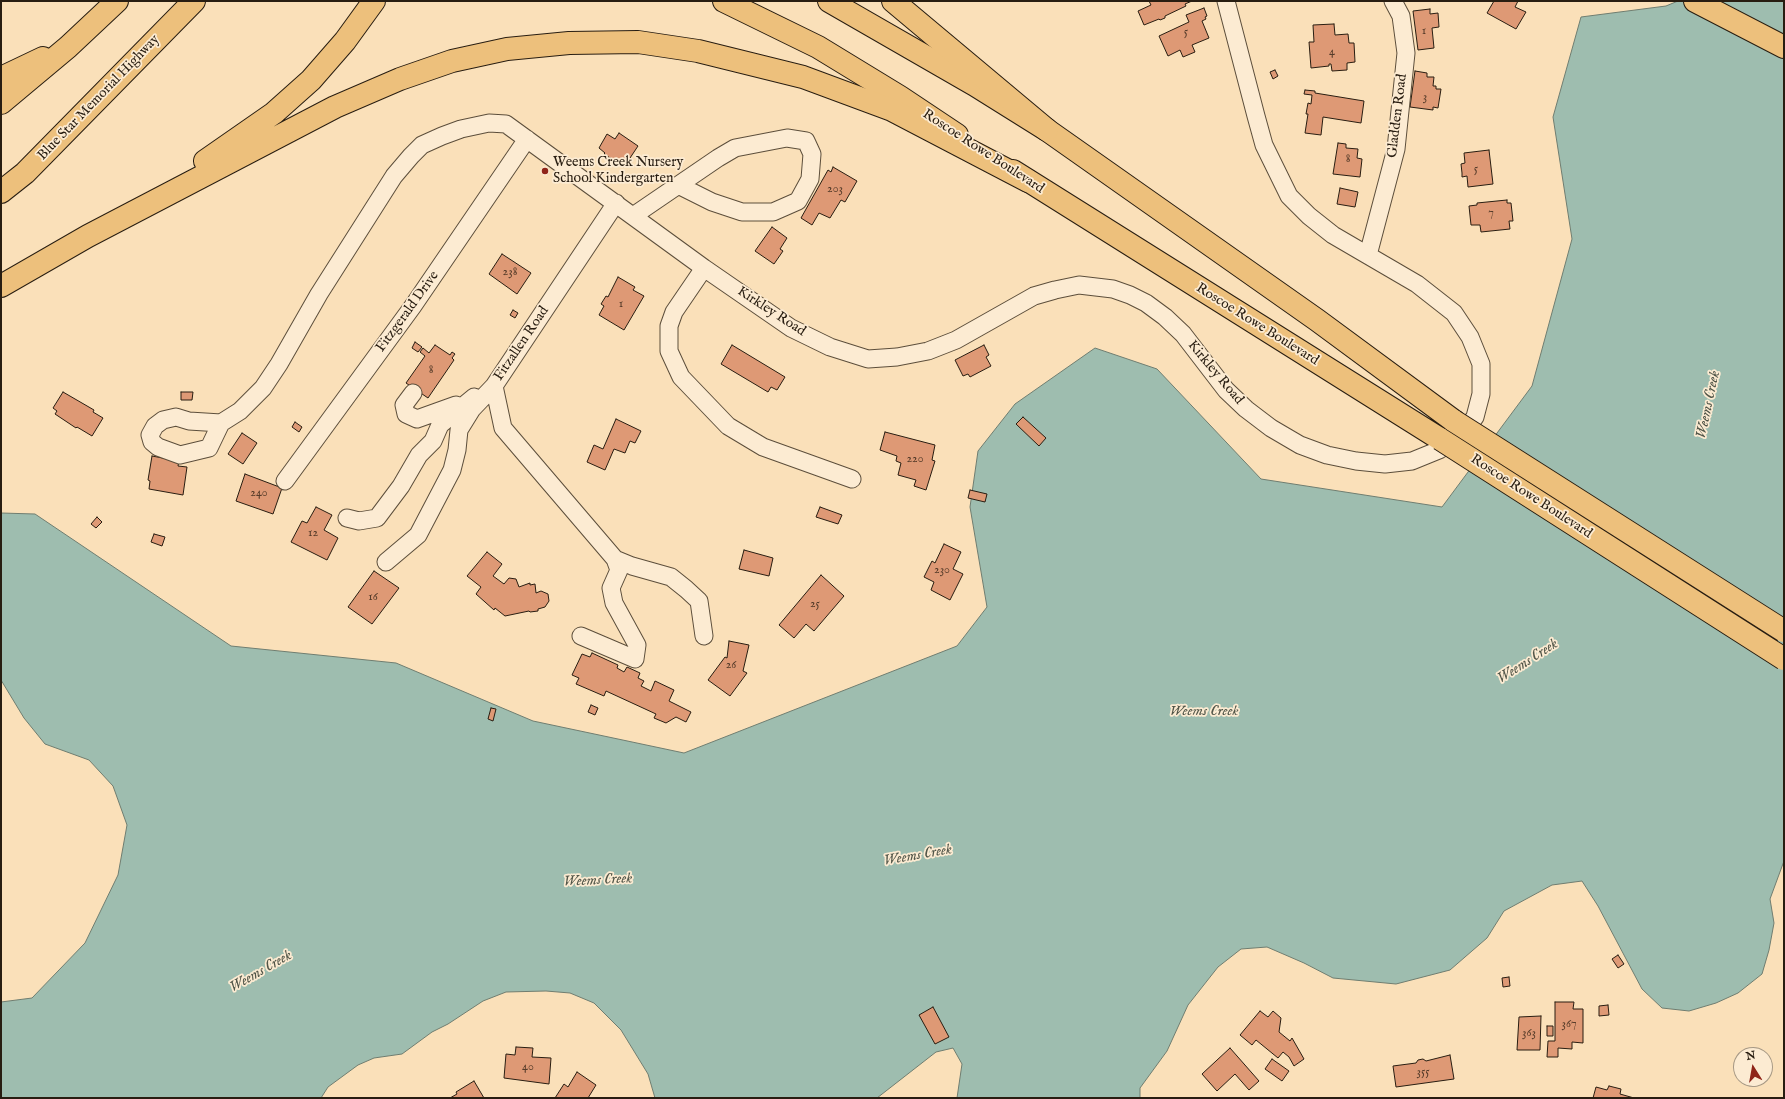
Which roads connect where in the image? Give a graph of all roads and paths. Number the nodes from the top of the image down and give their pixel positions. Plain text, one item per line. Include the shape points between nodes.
1 (117, 1) edge
2 (194, 1) edge
3 (374, 1) edge
4 (724, 1) edge
5 (829, 1) edge
6 (893, 1) edge
7 (1226, 1) edge
8 (1393, 1) edge
9 (1695, 1) edge
10 (68, 47) junction
11 (1784, 47) edge
12 (1, 78) edge
13 (1, 103) edge
14 (1047, 130) junction
15 (527, 139) junction
16 (1028, 181) junction
17 (678, 185) junction
18 (1, 192) edge
19 (616, 203) junction
20 (633, 216) junction
21 (88, 236) junction
22 (1368, 255) junction
23 (704, 268) junction
24 (1, 286) edge
25 (494, 386) junction
26 (413, 394) dead end
27 (471, 399) junction
28 (221, 423) dead end
29 (852, 479) dead end
30 (285, 481) dead end
31 (347, 518) dead end
32 (615, 559) junction
33 (386, 562) dead end
34 (1784, 631) edge
35 (581, 636) dead end
36 (704, 636) dead end
37 (1784, 658) edge

1 - 10 main road
2 - 18 main road, Blue Star Memorial Highway via 25,173
3 - 21 main road via 345,41 311,80 274,113
4 - 16 main road, Roscoe Rowe Boulevard via 818,47
5 - 14 main road, Roscoe Rowe Boulevard via 975,85
6 - 14 main road
7 - 22 street, Kirkley Road via 1264,145 1289,196 1333,235
8 - 22 street, Gladden Road via 1401,16 1406,53 1396,149
9 - 11 main road
10 - 12 main road
10 - 13 main road
14 - 34 main road, Roscoe Rowe Boulevard, bridge via 1317,320 1454,421
15 - 19 street, Kirkley Road
15 - 28 street, Kirkley Road via 506,124 489,123 461,129 422,145 394,176 263,388 240,411
15 - 30 street, Fitzgerald Drive via 413,306
16 - 21 main road via 892,110 803,77 698,50 638,42 570,43 507,49 452,61 400,78 335,107
16 - 37 main road, Roscoe Rowe Boulevard, bridge
17 - 17 street via 735,148 787,138 806,141 812,154 810,179 798,201 773,212 742,212 712,202
17 - 20 street
19 - 20 street, Kirkley Road
19 - 25 street, Fitzallen Road
20 - 23 street, Kirkley Road
21 - 24 main road
22 - 23 street, Kirkley Road via 1417,284 1454,313 1470,337 1481,364 1481,394 1475,417 1460,437 1439,450 1412,461 1385,464 1356,461 1327,455 1300,445 1246,409 1226,390 1183,334 1165,317 1146,303 1113,289 1079,285 1054,290 1034,296 956,340 928,351 868,359 830,347 791,328
23 - 29 street via 674,312 669,326 669,351 681,377 728,426 763,447
25 - 27 street
25 - 32 street, Fitzallen Road via 503,428
25 - 33 street via 472,409 459,430 452,470 418,535
26 - 27 street via 404,405 406,414 417,419
27 - 31 street via 440,425 433,441 419,455 401,486 377,518 360,521
32 - 35 street via 619,570 611,588 614,603 637,645 635,659
32 - 36 street via 671,577 686,589 699,601

